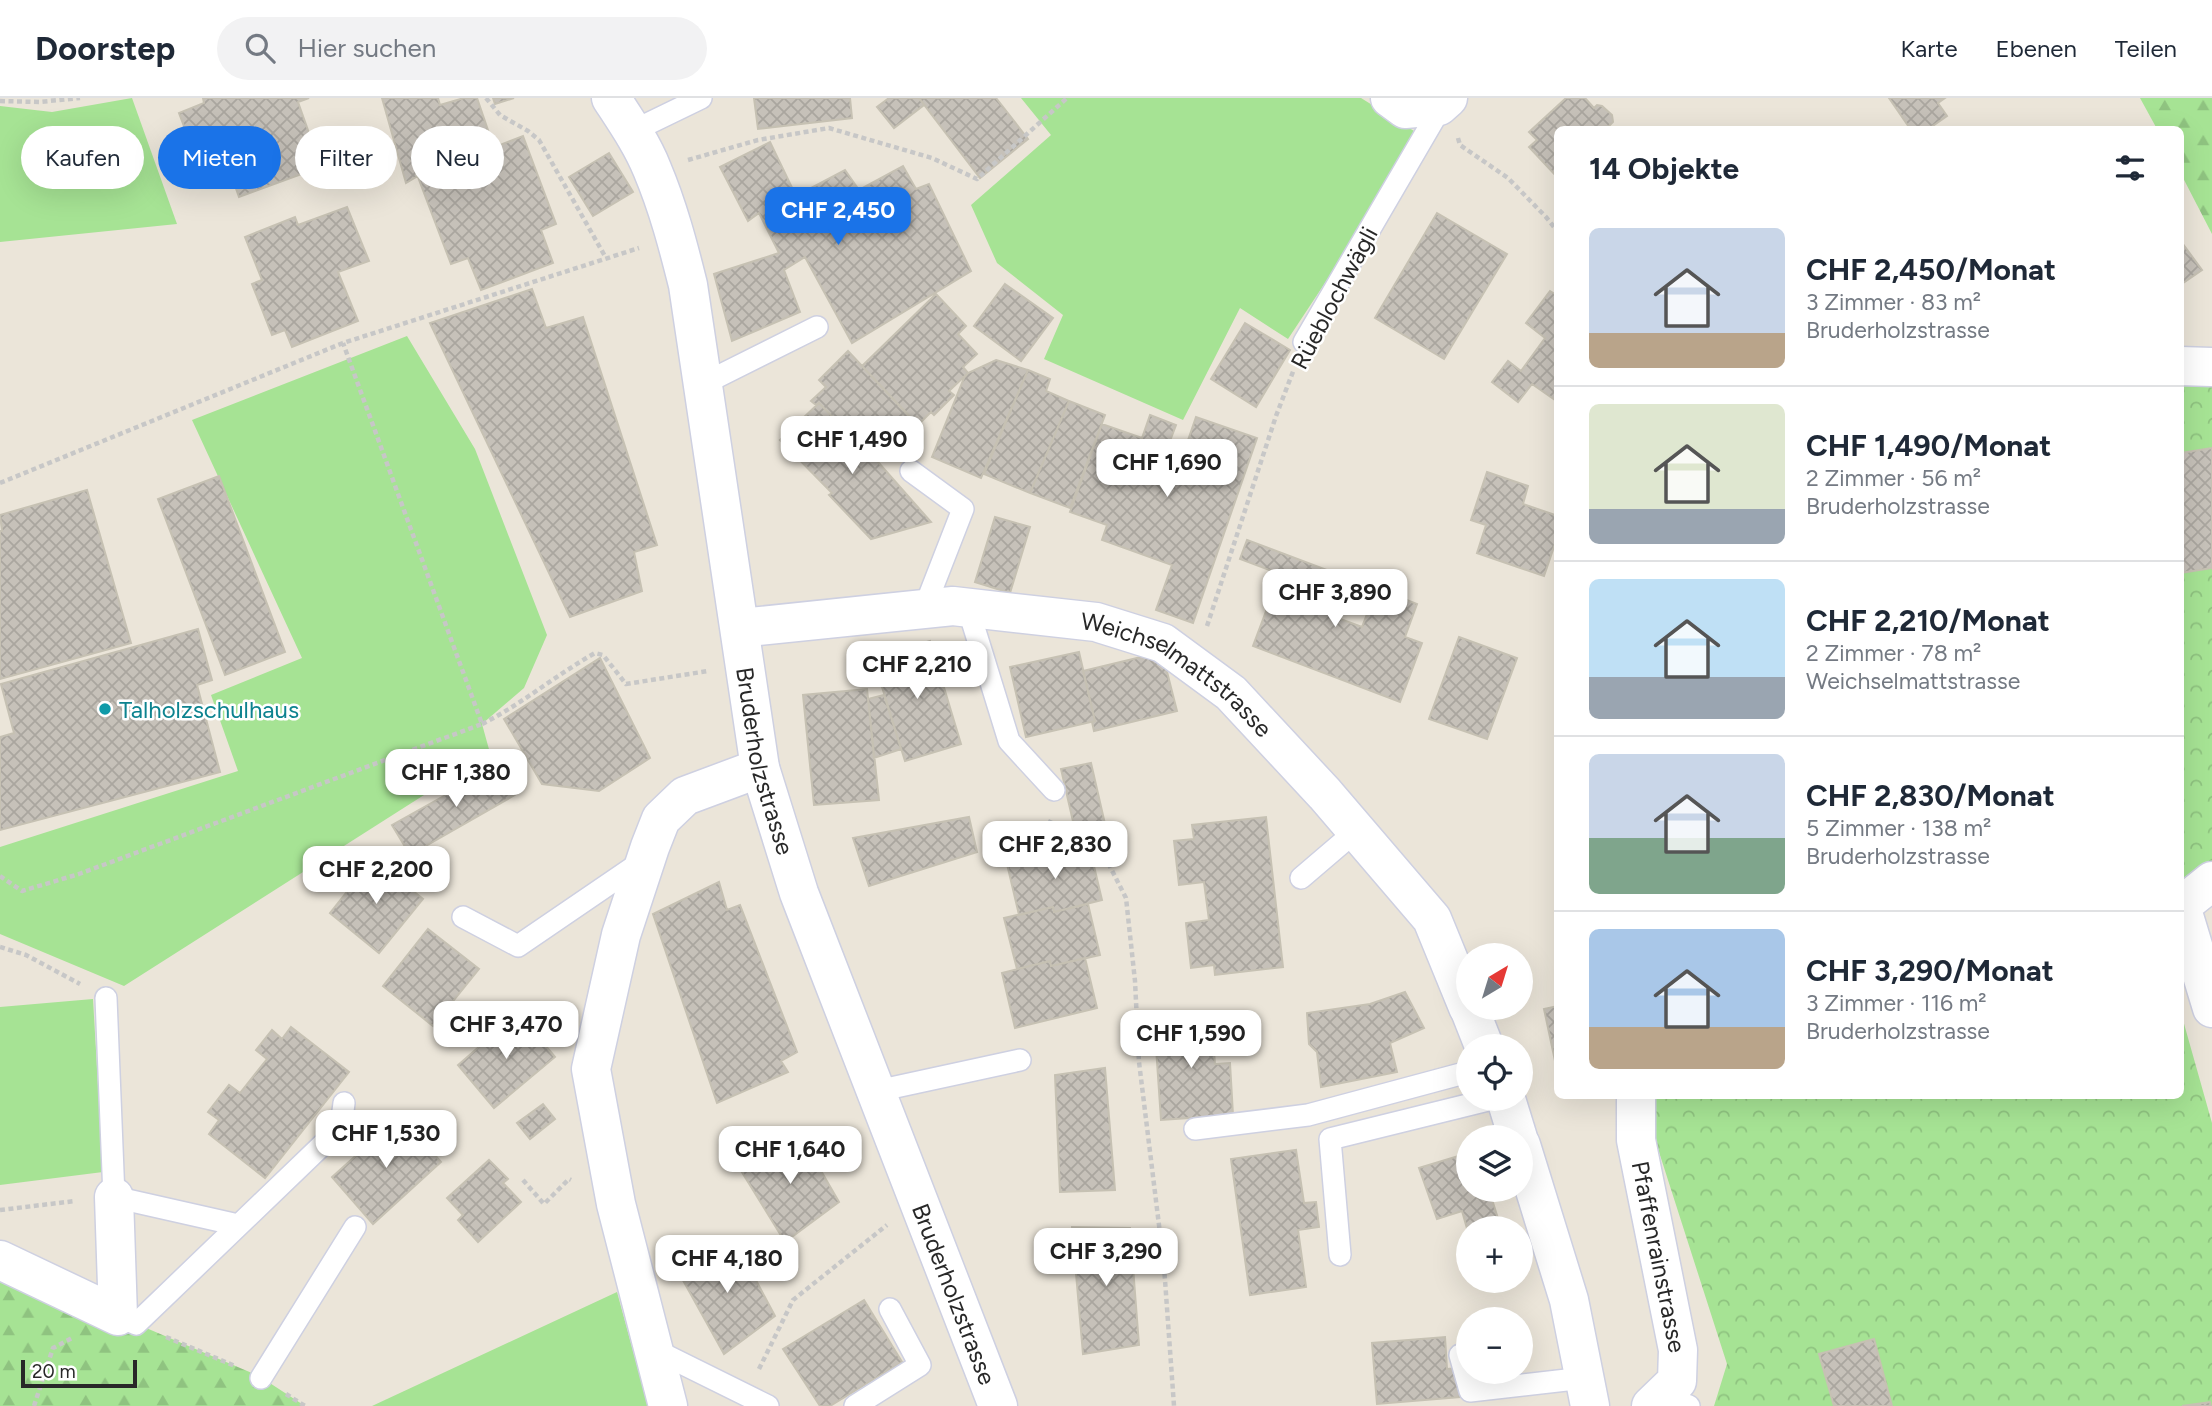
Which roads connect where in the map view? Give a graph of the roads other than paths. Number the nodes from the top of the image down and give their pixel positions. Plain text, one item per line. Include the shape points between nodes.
1 (611, 98) edge
2 (701, 98) edge
3 (1390, 98) edge
4 (1446, 99) edge
5 (632, 131) junction
6 (817, 327) dead end
7 (1304, 342) road end
8 (2184, 366) edge
9 (2212, 367) edge
10 (703, 384) junction
11 (911, 471) dead end
12 (968, 608) junction
13 (924, 609) junction
14 (740, 628) junction
15 (760, 768) junction
16 (1054, 790) dead end
17 (1356, 831) junction
18 (646, 858) junction
19 (1301, 878) dead end
20 (2212, 881) edge
21 (2184, 904) edge
22 (2184, 916) edge
23 (463, 917) dead end
24 (1456, 977) edge
25 (106, 998) road end
26 (2212, 1008) edge
27 (1020, 1060) dead end
28 (1456, 1075) edge
29 (877, 1091) junction
30 (1636, 1099) edge
31 (344, 1103) dead end
32 (1456, 1108) edge
33 (1195, 1129) dead end
34 (1533, 1184) edge
35 (114, 1197) junction
36 (238, 1225) junction
37 (355, 1227) dead end
38 (1340, 1255) dead end
39 (0, 1260) edge
40 (890, 1310) dead end
41 (127, 1320) junction
42 (655, 1350) junction
43 (261, 1378) road end
44 (1468, 1384) edge
45 (1587, 1392) edge
46 (1667, 1403) edge
47 (668, 1406) edge
48 (768, 1406) edge
49 (855, 1406) edge
50 (998, 1406) edge

1 - 5 street, Bruderholzstrasse
2 - 5 lane
3 - 4 street via 1405,109 1439,106
4 - 7 lane, Rüeblochwägli
5 - 10 street, Bruderholzstrasse via 676,236
6 - 10 lane
8 - 9 street
10 - 14 street, Bruderholzstrasse
11 - 13 lane via 963,509
12 - 13 street, Weichselmattstrasse
12 - 16 lane via 1009,741
12 - 17 street, Weichselmattstrasse via 1096,622 1163,643 1231,693
13 - 14 street, Weichselmattstrasse
14 - 15 street, Bruderholzstrasse
15 - 18 street via 685,796 661,819
15 - 29 street, Bruderholzstrasse via 799,893
17 - 19 lane
17 - 24 street, Weichselmattstrasse via 1433,919
18 - 23 lane via 518,946
18 - 42 street via 621,935 591,1069 622,1224
20 - 21 street
22 - 26 street
25 - 35 lane
27 - 29 lane
28 - 33 lane via 1308,1115
29 - 50 street, Bruderholzstrasse
30 - 46 street, Pfaffenrainstrasse via 1636,1140 1678,1350 1677,1381
31 - 36 lane via 341,1127
32 - 38 lane via 1330,1139
34 - 45 street via 1569,1300
35 - 36 lane
35 - 41 street
36 - 41 lane
37 - 43 lane
39 - 41 street
40 - 49 lane via 920,1365
42 - 47 street
42 - 48 lane
44 - 45 lane via 1470,1391

